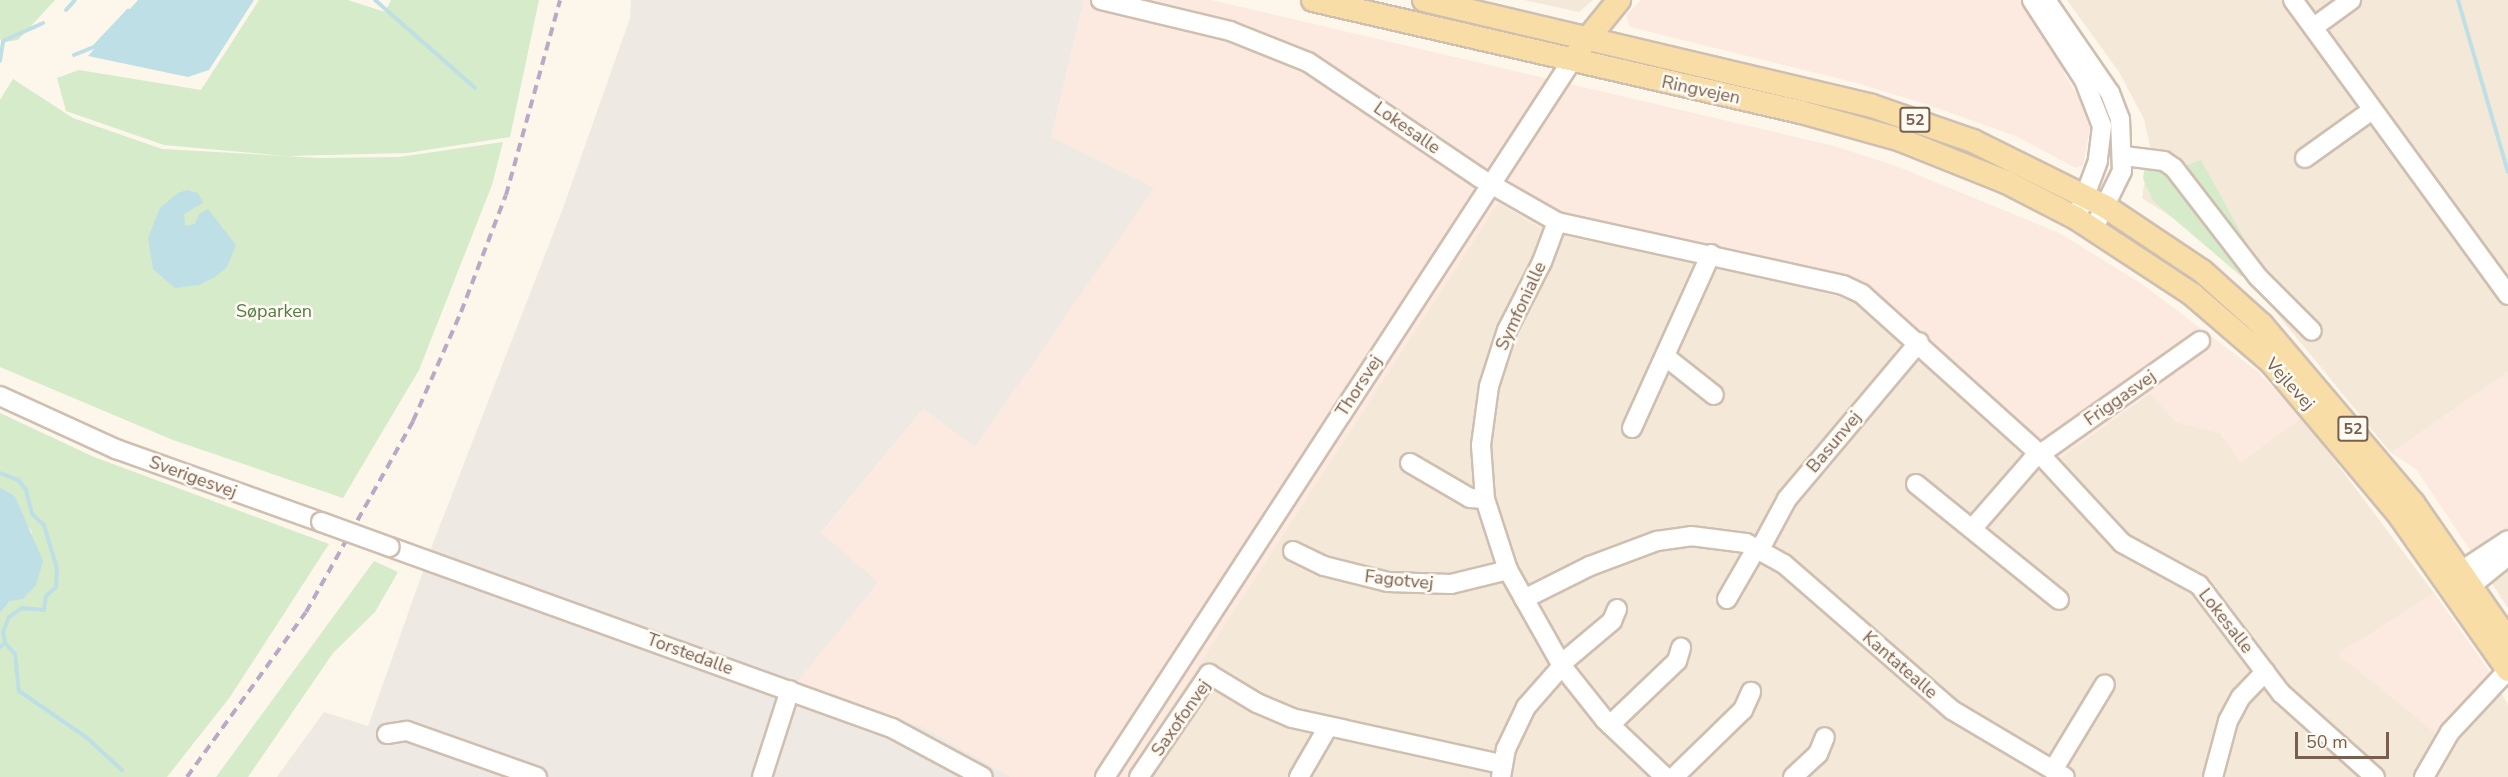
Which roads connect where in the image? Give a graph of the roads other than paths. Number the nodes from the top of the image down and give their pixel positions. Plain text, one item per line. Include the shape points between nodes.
1 (1101, 0) edge
2 (1313, 0) edge
3 (1424, 0) edge
4 (1619, 0) edge
5 (2032, 0) edge
6 (2046, 0) edge
7 (2293, 0) edge
8 (2351, 0) edge
9 (2314, 27) junction
10 (1588, 36) junction
11 (1571, 62) junction
12 (2372, 110) junction
13 (2124, 156) junction
14 (2306, 158) dead end
15 (1491, 185) junction
16 (2085, 195) junction
17 (2106, 207) junction
18 (1557, 222) junction
19 (2085, 223) junction
20 (1711, 254) junction
21 (2508, 295) edge
22 (2312, 331) dead end
23 (2200, 341) dead end
24 (1919, 342) junction
25 (1666, 357) junction
26 (1714, 395) dead end
27 (0, 396) edge
28 (1632, 428) dead end
29 (2040, 454) junction
30 (1410, 463) dead end
31 (1916, 484) dead end
32 (1485, 499) junction
33 (1972, 530) junction
34 (2508, 540) edge
35 (390, 547) joint
36 (1759, 548) junction
37 (1293, 550) dead end
38 (2508, 556) edge
39 (1508, 570) junction
40 (2461, 582) junction
41 (1524, 599) junction
42 (1727, 599) dead end
43 (2059, 600) dead end
44 (1617, 609) dead end
45 (2508, 640) edge
46 (1682, 648) dead end
47 (1562, 665) junction
48 (2508, 670) edge
49 (2265, 672) junction
50 (2105, 684) dead end
51 (790, 690) junction
52 (1751, 692) dead end
53 (1610, 725) junction
54 (1328, 727) junction
55 (387, 734) dead end
56 (1825, 737) dead end
57 (1502, 770) edge
58 (2059, 773) edge
59 (537, 777) edge
60 (762, 777) edge
61 (983, 777) edge
62 (1105, 777) edge
63 (1139, 777) edge
64 (1299, 777) edge
65 (1665, 777) edge
66 (1674, 777) edge
67 (1793, 777) edge
68 (2213, 777) edge
69 (2375, 777) edge
70 (2424, 777) edge

1 - 15 street, Lokesalle via 1230,31 1308,62
2 - 11 main road, Ringvejen / 52
3 - 10 main road, Ringvejen / 52
4 - 10 main road, Thorsvej
5 - 16 street via 2095,102 2102,126 2101,151
6 - 13 street via 2110,93 2120,119
7 - 9 street
8 - 9 street
9 - 12 street
10 - 11 main road, Thorsvej
10 - 16 main road, Ringvejen / 52 via 1872,106 1973,141
11 - 15 street, Thorsvej
11 - 19 main road, Ringvejen / 52 via 1801,112 1901,140 2006,182
12 - 14 street
12 - 21 street
13 - 17 street via 2118,184
13 - 22 street via 2164,161 2174,168 2258,277
15 - 18 street, Lokesalle
15 - 62 street, Thorsvej
16 - 17 main road, Ringvejen / 52
16 - 19 street
17 - 19 street
17 - 40 main road, Vejlevej / 52 via 2202,272 2262,325 2413,503
18 - 20 street, Lokesalle
18 - 32 street, Symfonialle via 1542,262 1507,330 1489,386 1481,445
19 - 40 main road, Vejlevej / 52 via 2193,295 2271,362
20 - 24 street, Lokesalle via 1843,285 1877,303
20 - 25 street
23 - 29 street, Friggasvej
24 - 29 street, Lokesalle
24 - 36 street, Basunvej via 1791,494
25 - 26 street
25 - 28 street
27 - 35 street, Sverigesvej, bridge via 116,449
29 - 33 street via 2026,465
29 - 49 street, Lokesalle via 2122,543 2179,572 2208,594
30 - 32 street via 1470,498
31 - 33 street
32 - 39 street, Symfonialle
33 - 43 street
34 - 40 street
35 - 51 street, Torstedalle
36 - 41 street, Kantatealle via 1715,536 1672,537 1590,566
36 - 42 street
36 - 58 street, Kantatealle via 1784,564 1952,710
37 - 39 street, Fagotvej via 1324,566 1388,582 1451,584
38 - 40 street
39 - 41 street, Symfonialle
40 - 45 main road, Vejlevej / 52
40 - 48 main road, Vejlevej / 52
41 - 47 street, Symfonialle
44 - 47 street via 1612,621
46 - 53 street via 1677,661
47 - 53 street, Symfonialle
47 - 57 street via 1526,707
48 - 70 street via 2450,732
49 - 68 street via 2241,697 2228,721
49 - 69 street, Lokesalle via 2281,693
50 - 58 street, Kantatealle
51 - 60 street
51 - 61 street, Torstedalle via 892,728
52 - 66 street via 1743,710
53 - 65 street, Symfonialle
54 - 57 street, Saxofonvej
54 - 63 street, Saxofonvej via 1276,712 1209,674
54 - 64 street
55 - 59 street via 407,731
56 - 67 street via 1818,754

